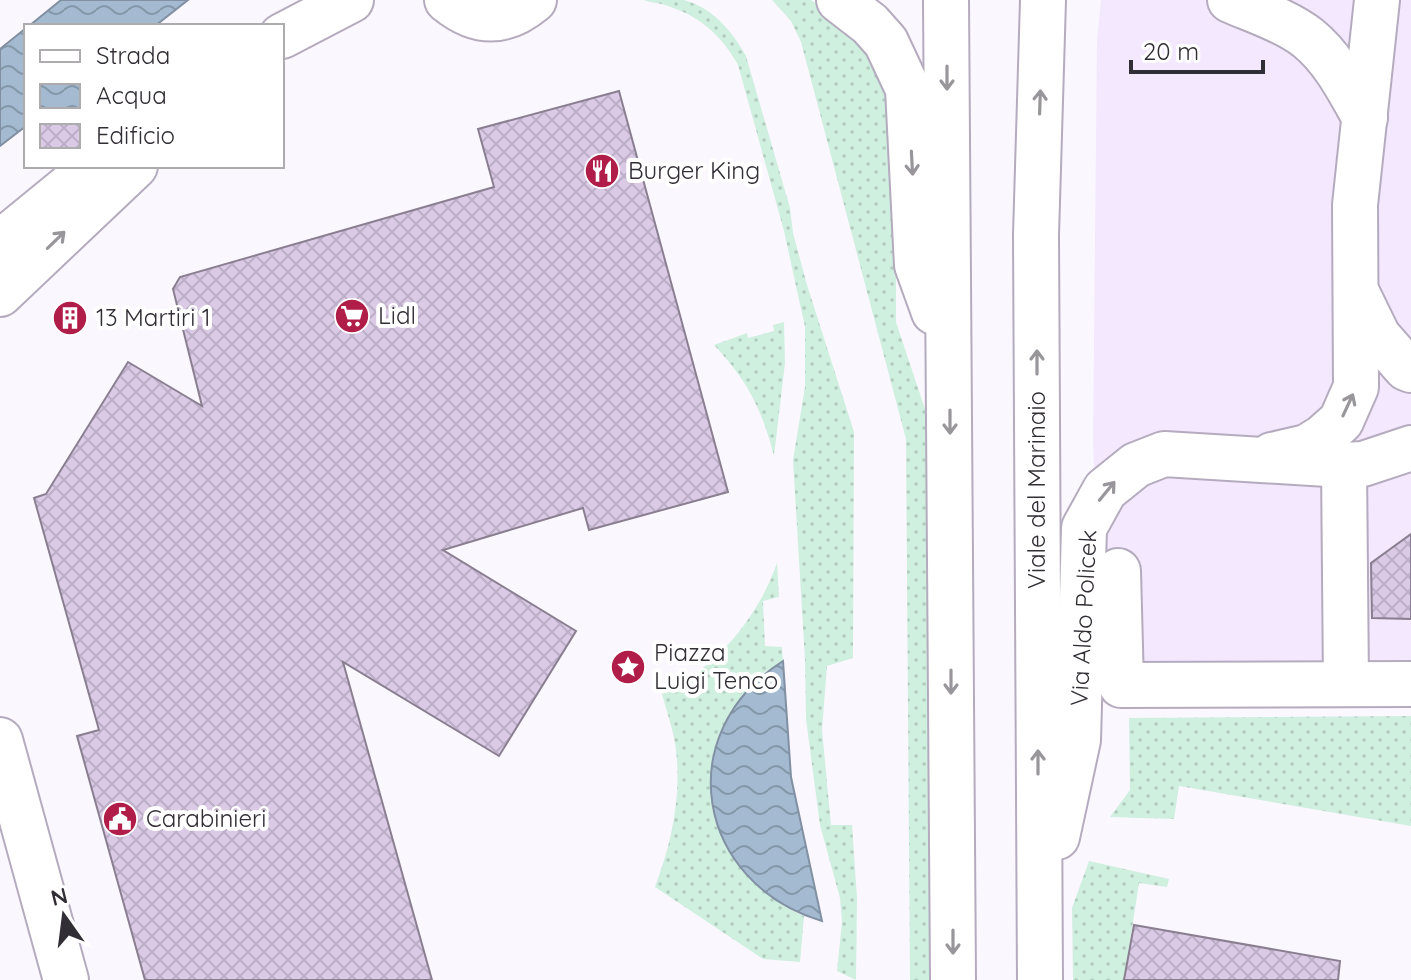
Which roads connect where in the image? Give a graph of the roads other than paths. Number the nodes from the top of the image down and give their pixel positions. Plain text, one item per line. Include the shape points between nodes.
1 (350, 0) edge
2 (447, 0) edge
3 (536, 0) edge
4 (839, 0) edge
5 (946, 0) edge
6 (1043, 0) edge
7 (1230, 0) edge
8 (1239, 0) edge
9 (1278, 0) edge
10 (1377, 0) edge
11 (284, 35) edge
12 (1365, 118) junction
13 (92, 168) edge
14 (133, 168) edge
15 (0, 243) edge
16 (1356, 292) junction
17 (0, 294) edge
18 (949, 355) junction
19 (1411, 370) edge
20 (1411, 448) edge
21 (1262, 458) junction
22 (1344, 465) junction
23 (1118, 571) dead end
24 (1346, 684) junction
25 (1411, 684) edge
26 (0, 740) edge
27 (1039, 922) junction
28 (66, 980) edge
29 (953, 980) edge
30 (1040, 980) edge

1 - 11 street
2 - 3 street via 479,18 513,16
4 -> 18 street via 886,42 908,89 917,265
5 -> 18 street
27 -> 6 street, Viale del Marinaio via 1036,235
7 - 12 street via 1308,38 1340,73
8 - 9 street
10 - 12 street
12 - 16 street via 1355,205
13 - 15 street
17 -> 14 street
16 - 19 street via 1378,336
21 -> 16 street via 1307,447 1341,421 1356,387
18 -> 29 street
20 - 22 street, Via Aldo Policek
21 - 22 street, Via Aldo Policek
27 -> 21 street, Via Aldo Policek via 1078,740 1084,528 1105,490 1136,465 1164,454
22 - 24 street
23 - 24 street via 1121,685
24 - 25 street
26 - 28 street
27 - 30 street, Viale del Marinaio

